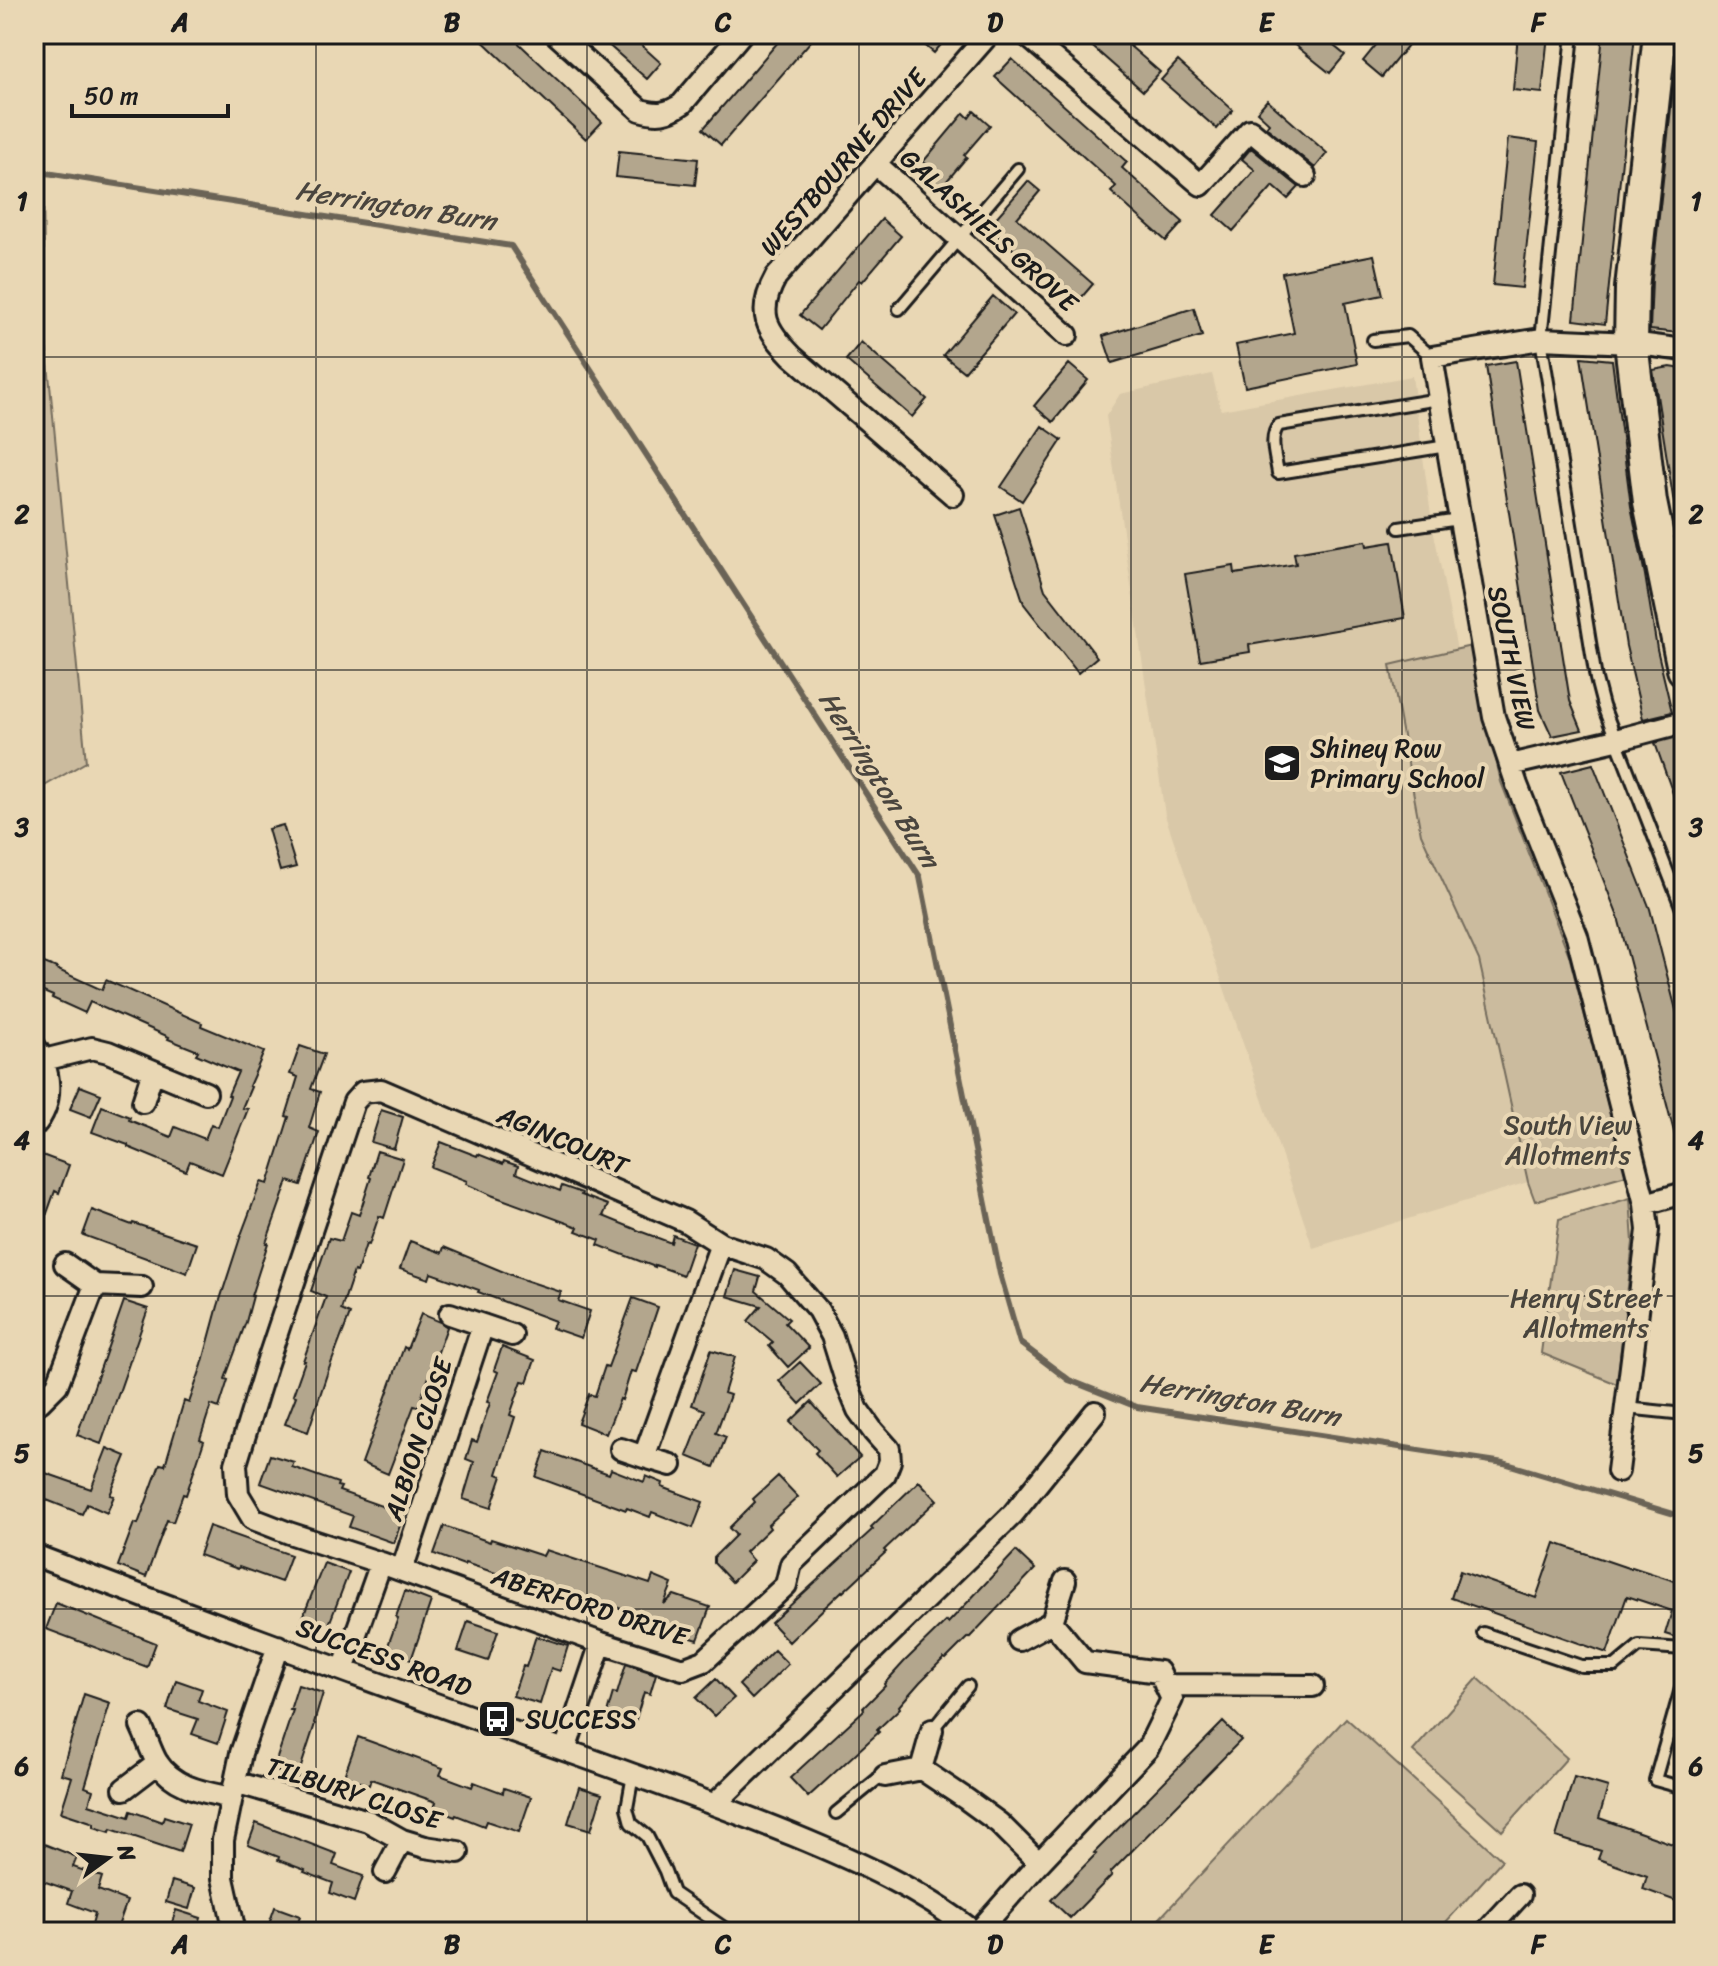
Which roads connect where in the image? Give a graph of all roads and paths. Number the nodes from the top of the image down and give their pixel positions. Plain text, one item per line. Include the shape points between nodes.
1 (556, 34) edge
2 (741, 34) edge
3 (989, 34) edge
4 (1025, 34) edge
5 (1573, 34) edge
6 (1660, 34) edge
7 (876, 164) junction
8 (1018, 169) dead end
9 (1305, 176) dead end
10 (958, 237) junction
11 (899, 309) dead end
12 (1067, 335) dead end
13 (1541, 339) junction
14 (1373, 340) dead end
15 (1631, 343) junction
16 (1684, 350) edge
17 (1432, 357) junction
18 (1439, 399) junction
19 (1447, 446) junction
20 (953, 495) dead end
21 (1459, 519) junction
22 (1399, 528) dead end
23 (1684, 669) edge
24 (1684, 722) edge
25 (1616, 740) junction
26 (1510, 765) junction
27 (1684, 914) edge
28 (39, 1052) edge
29 (153, 1071) junction
30 (381, 1090) joint
31 (206, 1093) dead end
32 (143, 1102) dead end
33 (34, 1126) edge
34 (1684, 1193) edge
35 (1645, 1204) junction
36 (721, 1244) junction
37 (65, 1264) dead end
38 (95, 1285) junction
39 (142, 1287) dead end
40 (450, 1314) dead end
41 (483, 1325) junction
42 (512, 1335) dead end
43 (34, 1405) edge
44 (1626, 1408) junction
45 (1095, 1412) dead end
46 (1684, 1414) edge
47 (621, 1449) dead end
48 (644, 1457) junction
49 (890, 1461) joint
50 (671, 1465) dead end
51 (1618, 1471) dead end
52 (34, 1555) edge
53 (381, 1563) junction
54 (402, 1570) junction
55 (1065, 1581) dead end
56 (1052, 1622) junction
57 (1483, 1633) dead end
58 (1019, 1640) dead end
59 (601, 1643) junction
60 (278, 1646) junction
61 (1684, 1649) edge
62 (343, 1670) junction
63 (1684, 1678) edge
64 (1165, 1685) junction
65 (968, 1686) dead end
66 (1313, 1686) dead end
67 (141, 1726) dead end
68 (932, 1730) joint
69 (565, 1750) junction
70 (158, 1763) junction
71 (921, 1769) junction
72 (633, 1774) junction
73 (885, 1776) joint
74 (1684, 1788) edge
75 (124, 1789) dead end
76 (233, 1790) junction
77 (716, 1803) junction
78 (836, 1813) dead end
79 (402, 1840) junction
80 (458, 1852) dead end
81 (1039, 1863) junction
82 (385, 1872) dead end
83 (1520, 1895) dead end
84 (235, 1932) edge
85 (730, 1932) edge
86 (976, 1932) edge
87 (1486, 1932) edge

1 - 2 street via 640,110 655,115 682,104
3 - 7 street, WESTBOURNE DRIVE
4 - 9 street via 1201,185 1250,130
5 - 13 lane
6 - 15 main road via 1632,288
7 - 10 street, GALASHIELS GROVE
7 - 20 street, WESTBOURNE DRIVE via 776,277 764,310 769,328 792,356
8 - 10 lane
10 - 11 lane
10 - 12 street, GALASHIELS GROVE
13 - 15 street
13 - 17 street
13 - 25 lane via 1596,679
14 - 17 lane via 1408,336
15 - 16 street
15 - 23 main road via 1650,502
17 - 18 street, SOUTH VIEW
18 - 19 street, SOUTH VIEW
18 - 19 lane via 1279,425 1273,438 1278,473
19 - 21 street, SOUTH VIEW
21 - 22 lane
21 - 26 street, SOUTH VIEW via 1494,717
24 - 25 street
25 - 26 street
25 - 27 lane
26 - 35 street, SOUTH VIEW via 1577,936
28 - 29 street via 92,1048
28 - 33 street via 49,1093
29 - 31 street
29 - 32 street
30 - 36 street, AGINCOURT via 685,1221
30 - 53 street, ABERFORD DRIVE via 363,1092 354,1102 236,1464 238,1494 253,1519
34 - 35 street
35 - 44 street, SOUTH VIEW via 1648,1230
36 - 48 street
36 - 49 street, AGINCOURT via 766,1259 818,1310 858,1410 889,1449
37 - 38 street
38 - 39 street
38 - 43 street via 57,1385
40 - 41 street
41 - 42 street
41 - 54 street, ALBION CLOSE
44 - 46 lane
44 - 51 street, SOUTH VIEW
45 - 77 street via 1013,1514
47 - 48 street
48 - 50 street
49 - 59 street, ABERFORD DRIVE via 885,1474 791,1564 786,1585 704,1661 683,1669
52 - 60 street, SUCCESS ROAD
53 - 54 street, ABERFORD DRIVE
53 - 62 street
54 - 59 street, ABERFORD DRIVE
55 - 56 street
56 - 58 street
56 - 64 street via 1085,1662 1159,1672
57 - 61 lane via 1581,1666 1615,1666 1639,1646
59 - 69 street
60 - 62 street, SUCCESS ROAD
60 - 76 street
62 - 69 street, SUCCESS ROAD
63 - 74 lane via 1655,1780
64 - 66 street
64 - 81 street via 1172,1699 1148,1748
65 - 68 lane
67 - 70 street
68 - 71 street
69 - 72 street, SUCCESS ROAD
70 - 75 street
70 - 76 street, TILBURY CLOSE via 194,1790
71 - 73 street
71 - 81 street via 999,1823
72 - 77 street, SUCCESS ROAD
72 - 85 lane via 627,1808 631,1823 647,1836 673,1893
73 - 78 lane
76 - 79 street, TILBURY CLOSE via 368,1821
76 - 84 street via 222,1858
77 - 86 street, SUCCESS ROAD via 873,1871
79 - 80 street, TILBURY CLOSE
79 - 82 street
81 - 86 street
83 - 87 street

